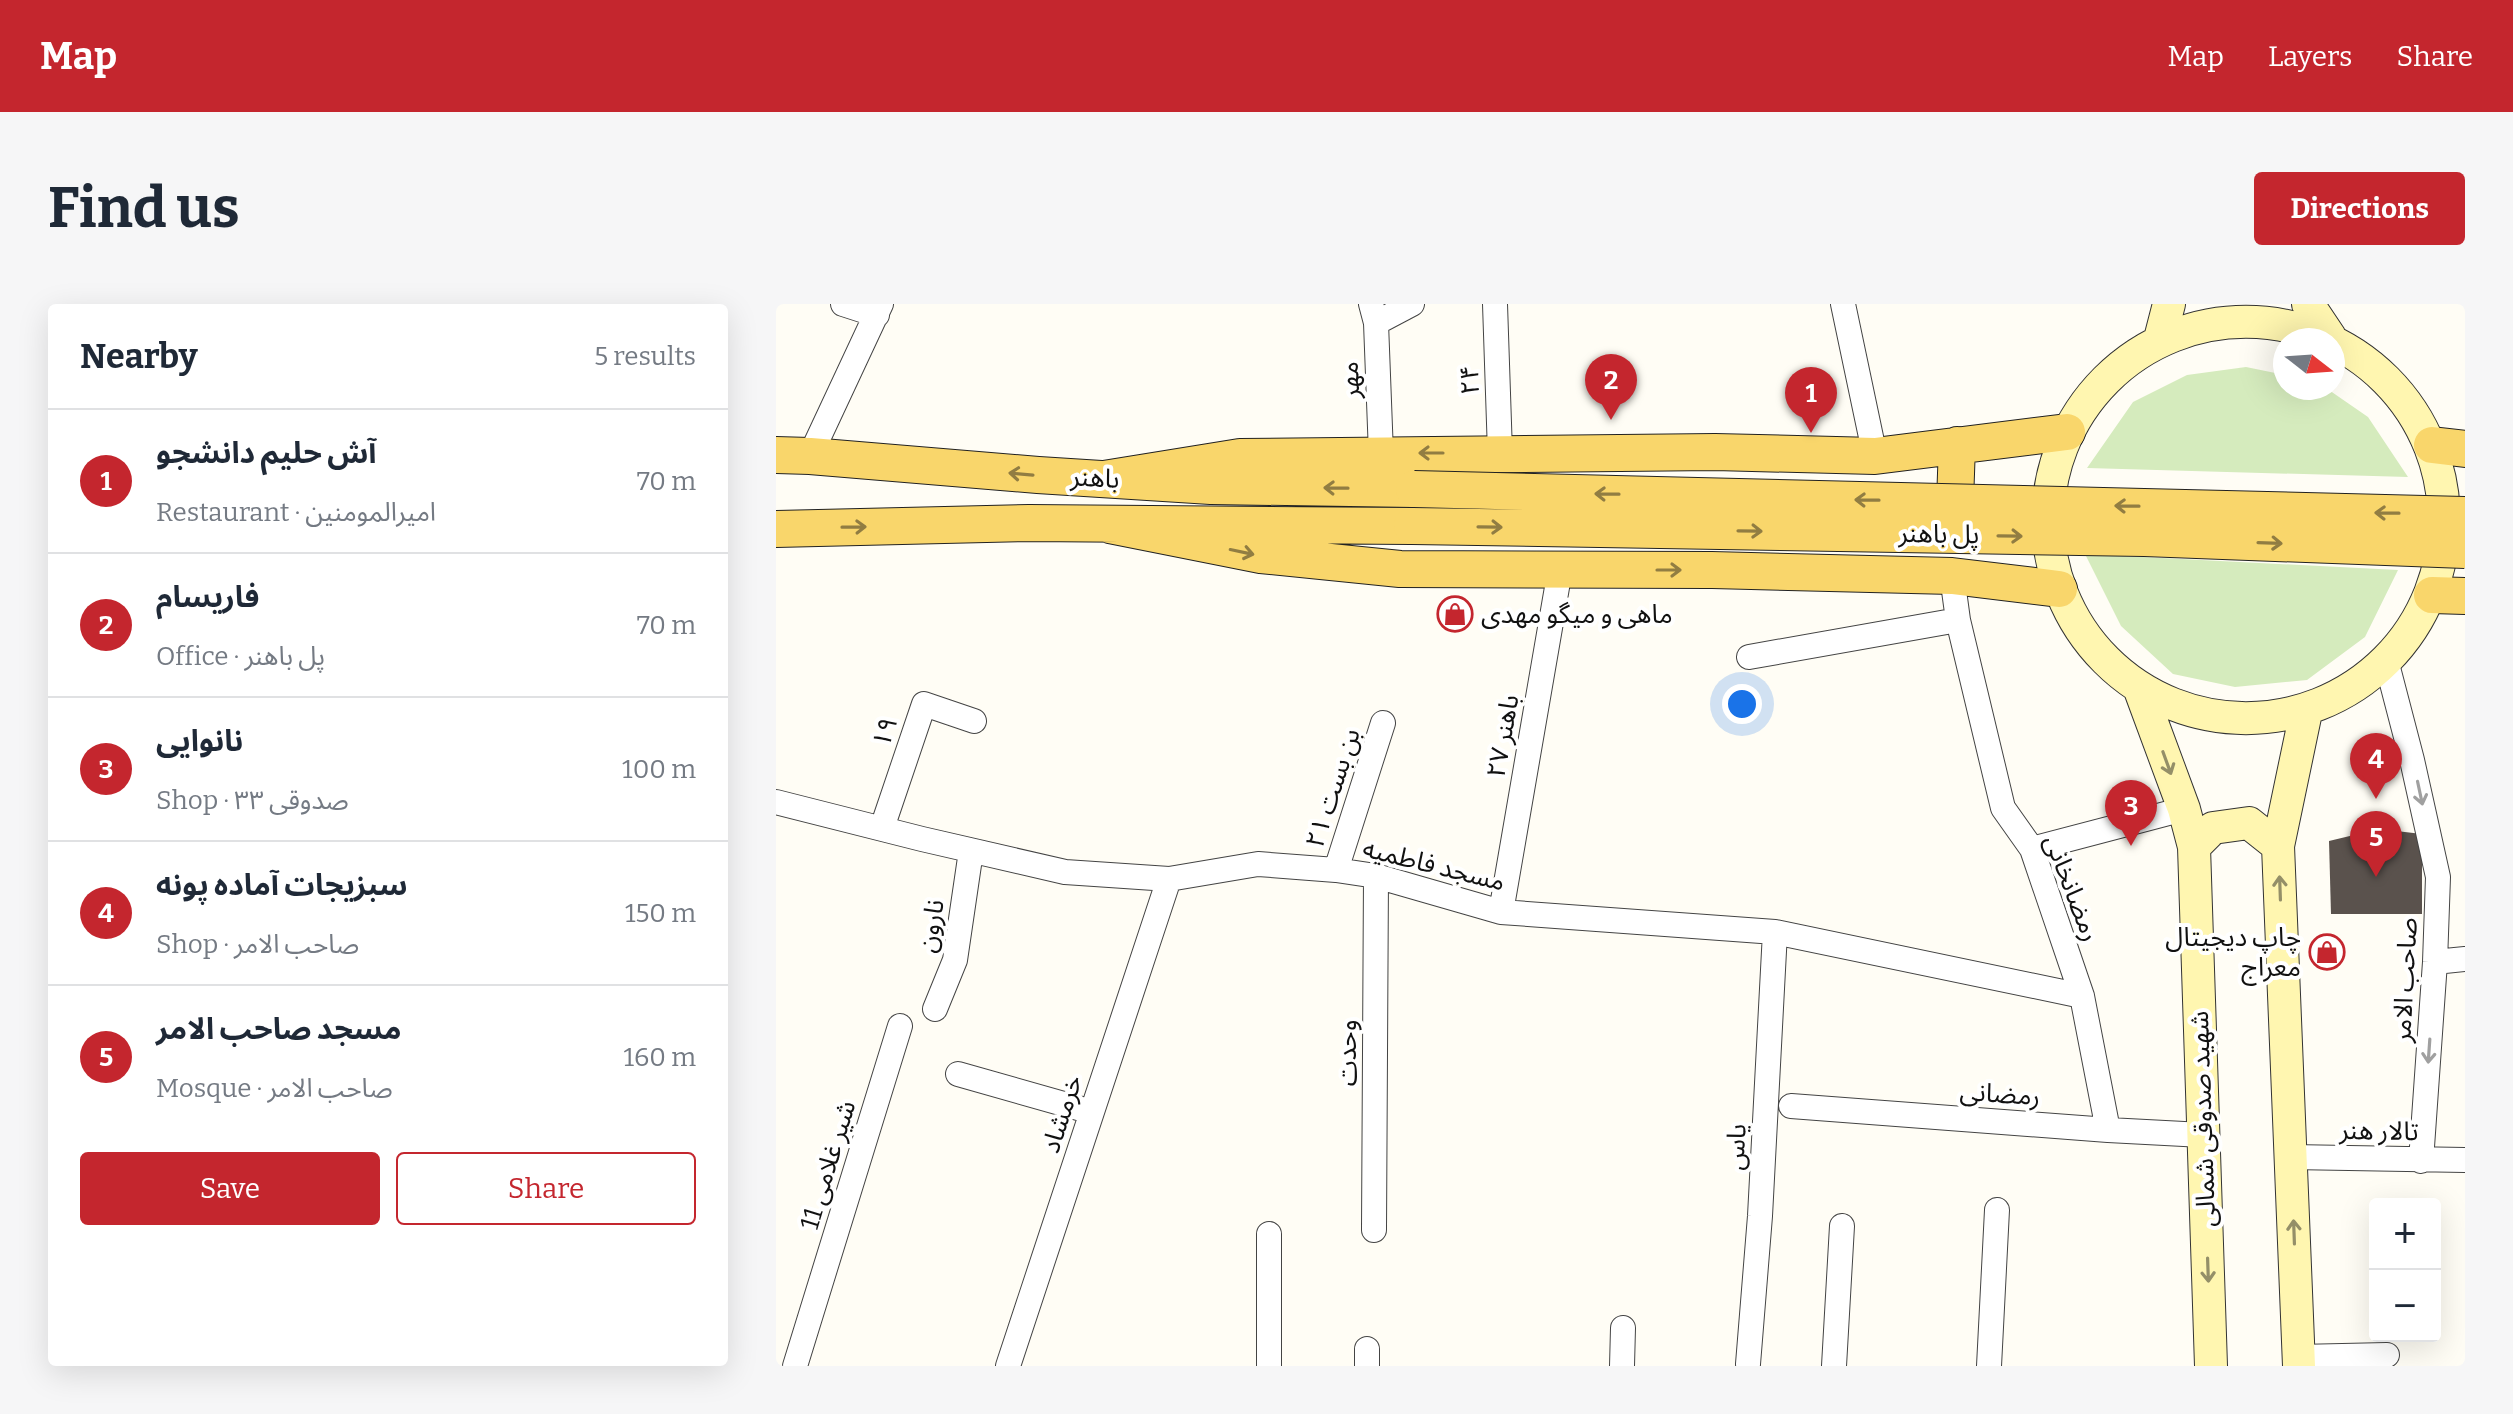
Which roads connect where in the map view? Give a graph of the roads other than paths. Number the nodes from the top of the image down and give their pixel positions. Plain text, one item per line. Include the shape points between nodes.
1 (843, 304) edge
2 (1412, 304) edge
3 (1495, 304) edge
4 (1843, 304) edge
5 (2169, 304) edge
6 (2308, 304) edge
7 (879, 310) edge
8 (1374, 314) edge
9 (2288, 328) edge
10 (2324, 328) edge
11 (2160, 339) junction
12 (2345, 348) edge
13 (2067, 432) junction
14 (1957, 445) junction
15 (2449, 447) edge
16 (1500, 453) junction
17 (1381, 454) junction
18 (793, 455) edge
19 (1875, 456) junction
20 (1104, 479) junction
21 (1414, 489) joint
22 (2465, 515) edge
23 (1110, 525) junction
24 (1412, 526) joint
25 (776, 529) edge
26 (2465, 550) edge
27 (1560, 570) junction
28 (1952, 576) junction
29 (2059, 589) junction
30 (2449, 595) edge
31 (1958, 620) junction
32 (1749, 657) dead end
33 (2387, 664) junction
34 (2140, 690) junction
35 (2306, 712) junction
36 (974, 721) dead end
37 (1383, 723) dead end
38 (776, 802) edge
39 (2184, 809) junction
40 (882, 828) junction
41 (2278, 846) junction
42 (2194, 847) junction
43 (2032, 849) junction
44 (971, 851) junction
45 (1336, 870) junction
46 (1376, 876) junction
47 (1169, 879) junction
48 (1501, 912) junction
49 (1775, 932) junction
50 (2465, 959) edge
51 (2435, 962) junction
52 (2082, 996) junction
53 (935, 1009) dead end
54 (900, 1026) dead end
55 (958, 1074) dead end
56 (1791, 1106) dead end
57 (1092, 1112) junction
58 (2108, 1130) junction
59 (2203, 1135) junction
60 (2291, 1157) junction
61 (2465, 1160) edge
62 (2421, 1161) junction
63 (1997, 1210) dead end
64 (1842, 1226) dead end
65 (1374, 1230) dead end
66 (1269, 1234) dead end
67 (1623, 1328) dead end
68 (2387, 1355) dead end
69 (2298, 1361) edge
70 (1748, 1364) dead end
71 (795, 1366) edge
72 (1008, 1366) edge
73 (1269, 1366) edge
74 (1622, 1366) edge
75 (1834, 1366) edge
76 (1989, 1366) edge
77 (2211, 1366) edge

1 - 7 street
2 - 8 street
3 - 16 street, ۲۴
4 - 19 street
5 - 11 main road
6 - 10 main road
7 - 18 street
8 - 17 street, مهر
9 - 11 main road via 2245,319
11 - 13 main road via 2106,378
12 - 15 main road via 2391,381
13 - 14 main road
13 - 29 main road via 2047,510
14 - 19 main road
14 - 28 main road
15 - 30 main road
16 -> 17 main road
16 - 19 main road
17 - 20 main road via 1240,457
20 -> 18 main road, باهنر
21 -> 20 main road, باهنر
22 -> 21 main road, پل باهنر, bridge
23 - 24 main road, باهنر
25 -> 23 main road, باهنر
23 -> 27 main road via 1292,559 1400,569
24 -> 26 main road, پل باهنر, bridge via 2144,538
27 -> 28 main road
27 - 48 street, باهنر ۲۷
28 - 29 main road
28 - 31 street, رمضانخانی
29 - 34 main road via 2091,646
30 - 33 main road
31 - 32 street
31 - 43 street, رمضانخانی via 2003,808
33 - 35 main road
33 -> 51 street, صاحب الامر via 2438,877
34 - 35 main road via 2220,719
34 -> 39 main road, شهید صدوقی شمالی
35 - 41 main road
36 - 40 street, ۱۹ via 924,704
37 - 45 street, بن بست ۲۱
38 - 40 street, مسجد فاطمیه
39 - 42 main road, شهید صدوقی شمالی
39 - 43 street
40 - 44 street, مسجد فاطمیه
41 - 42 main road via 2249,823 2213,828
60 -> 41 main road
42 - 59 main road, شهید صدوقی شمالی
43 - 52 street, رمضانخانی
44 - 47 street, مسجد فاطمیه via 1065,872
44 - 53 street, نارون via 955,960
45 - 46 street, مسجد فاطمیه
45 - 47 street, مسجد فاطمیه via 1258,864
46 - 48 street, مسجد فاطمیه
46 - 65 street, وحدت
47 - 57 street, خرمشاد
48 - 49 street, مسجد فاطمیه
49 - 52 street, مسجد فاطمیه
49 - 70 street, یاس
50 - 51 street
51 -> 62 street, صاحب الامر
52 - 58 street, رمضانخانی
54 - 71 street, شیر غلامی 11
55 - 57 street
56 - 58 street, رمضانی
57 - 72 street, خرمشاد
58 - 59 street, رمضانی
59 -> 77 main road, شهید صدوقی شمالی
60 - 62 street, تالار هنر
69 -> 60 main road
61 - 62 street, تالار هنر
63 - 76 street
64 - 75 street
66 - 73 street
67 - 74 street
68 - 69 street

